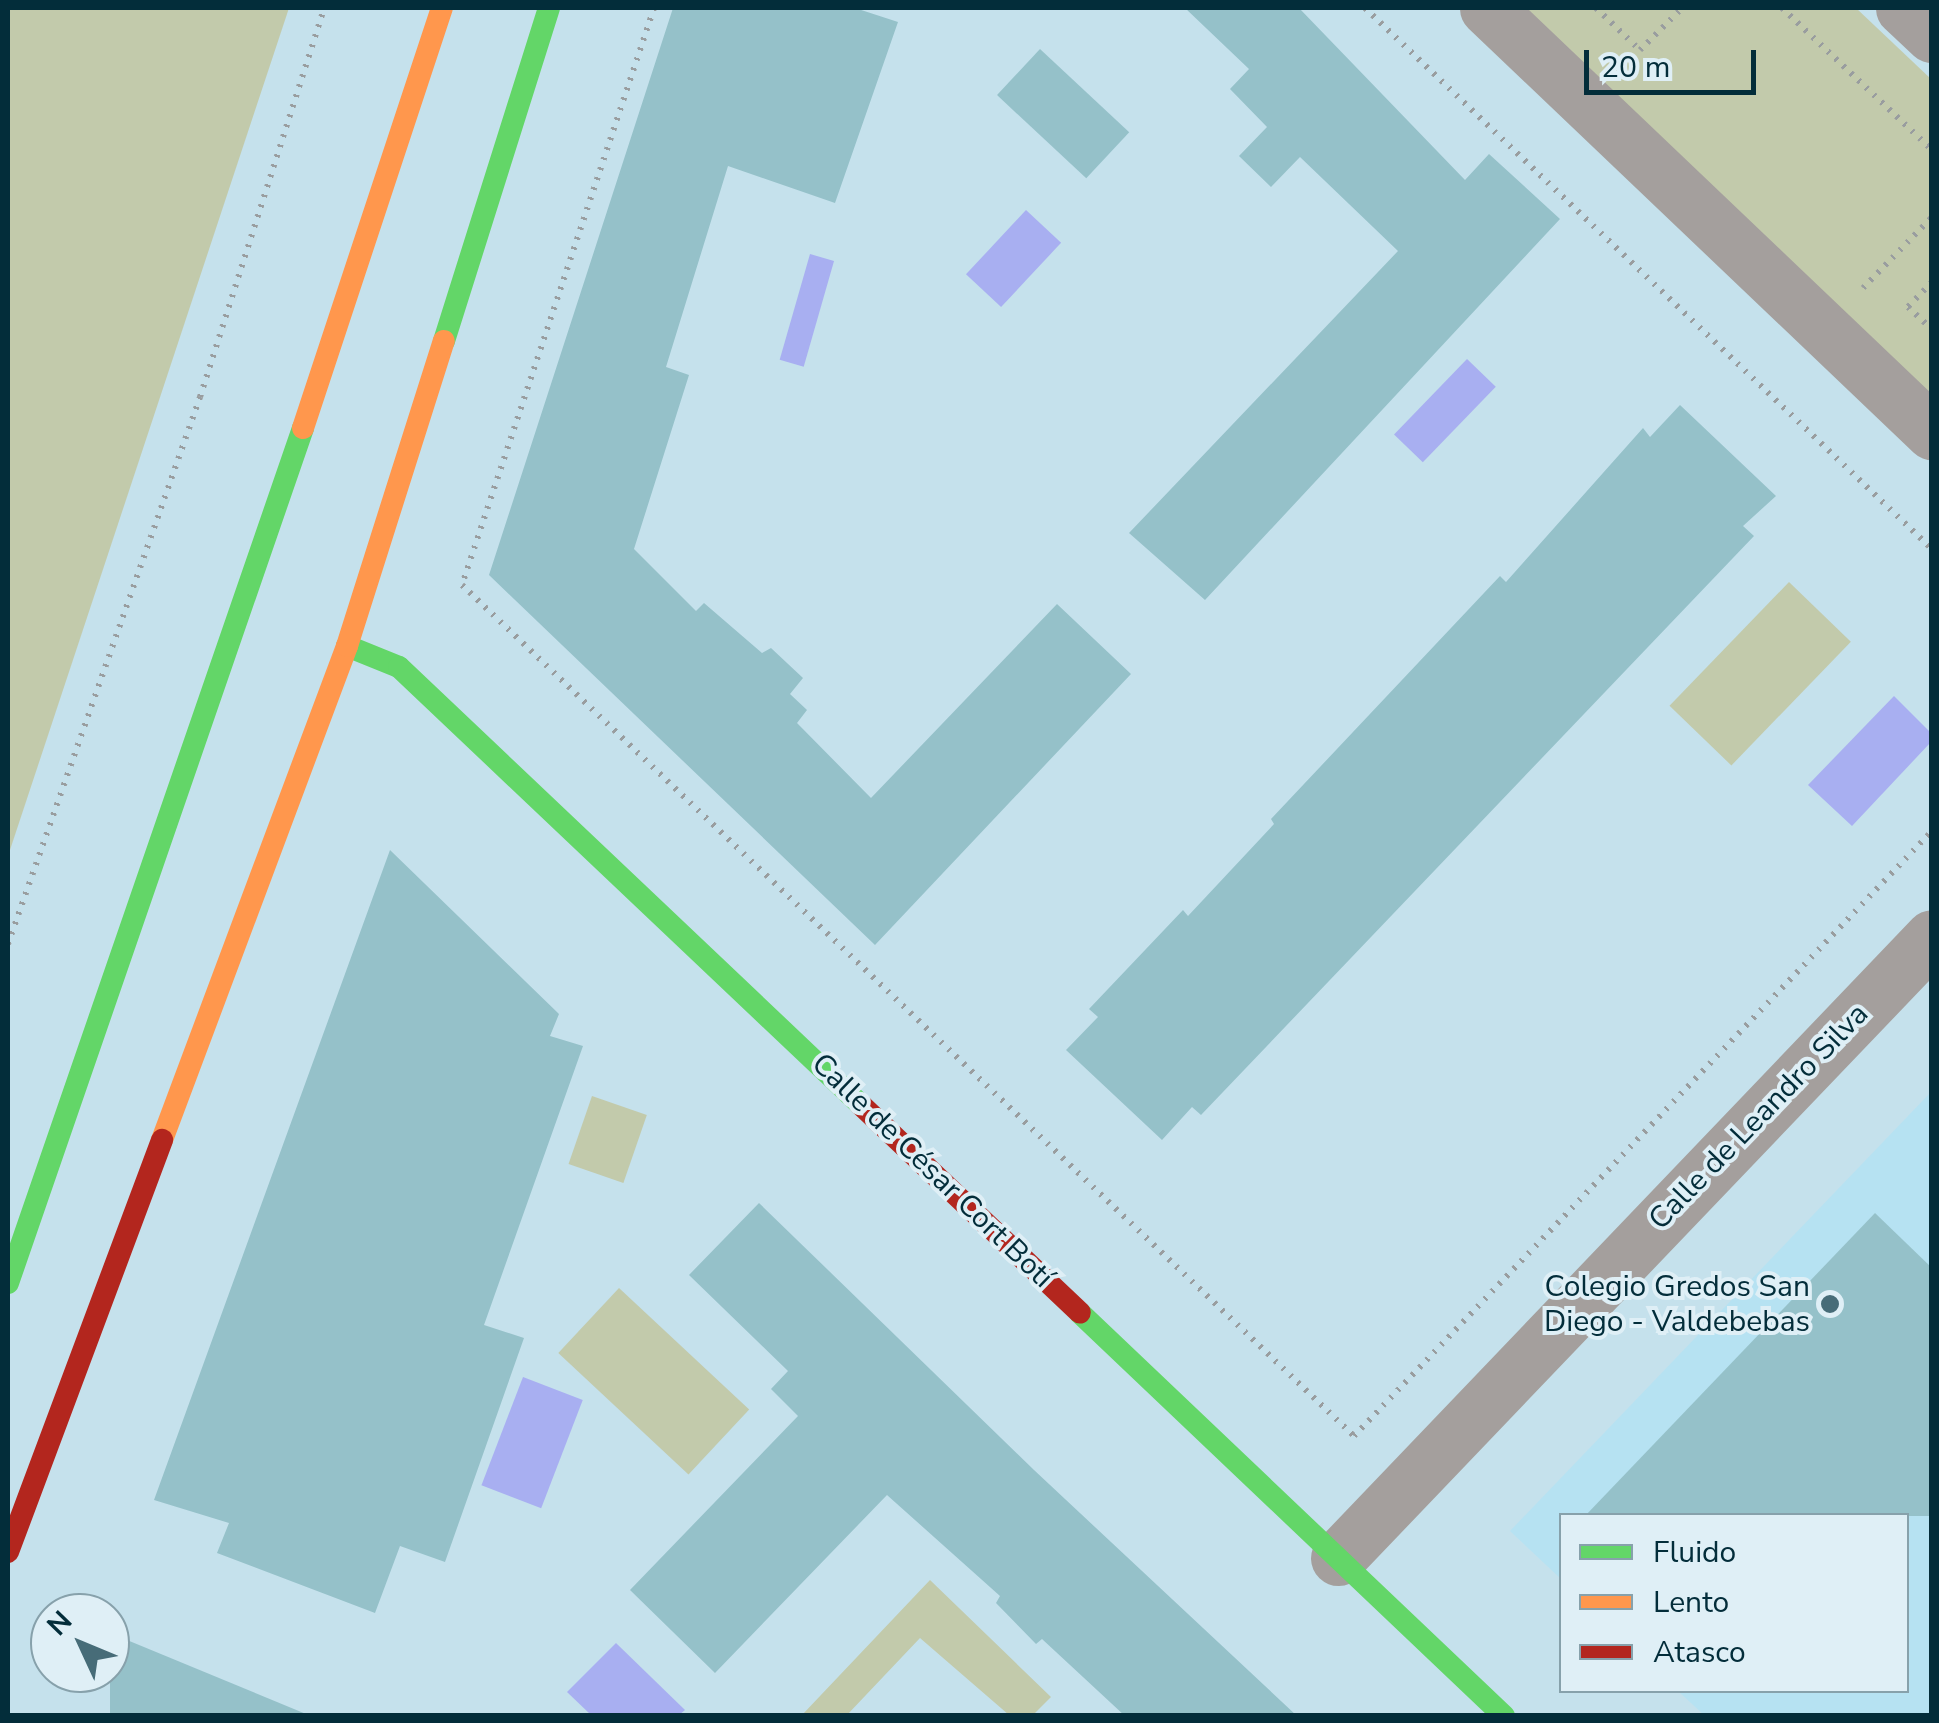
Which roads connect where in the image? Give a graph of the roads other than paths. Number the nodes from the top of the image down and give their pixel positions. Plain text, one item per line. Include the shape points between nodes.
1 (442, 8) edge
2 (548, 8) edge
3 (1487, 8) edge
4 (1903, 8) edge
5 (1932, 35) edge
6 (1932, 432) edge
7 (347, 646) junction
8 (1932, 937) edge
9 (8, 1283) edge
10 (8, 1552) edge
11 (1338, 1558) junction
12 (1504, 1716) edge

1 - 9 street via 194,758
2 - 7 street
3 - 6 street
4 - 5 street
7 - 10 street
7 - 11 street, Calle de César Cort Botí via 399,668 428,693
8 - 11 street, Calle de Leandro Silva
11 - 12 street, Calle de César Cort Botí

